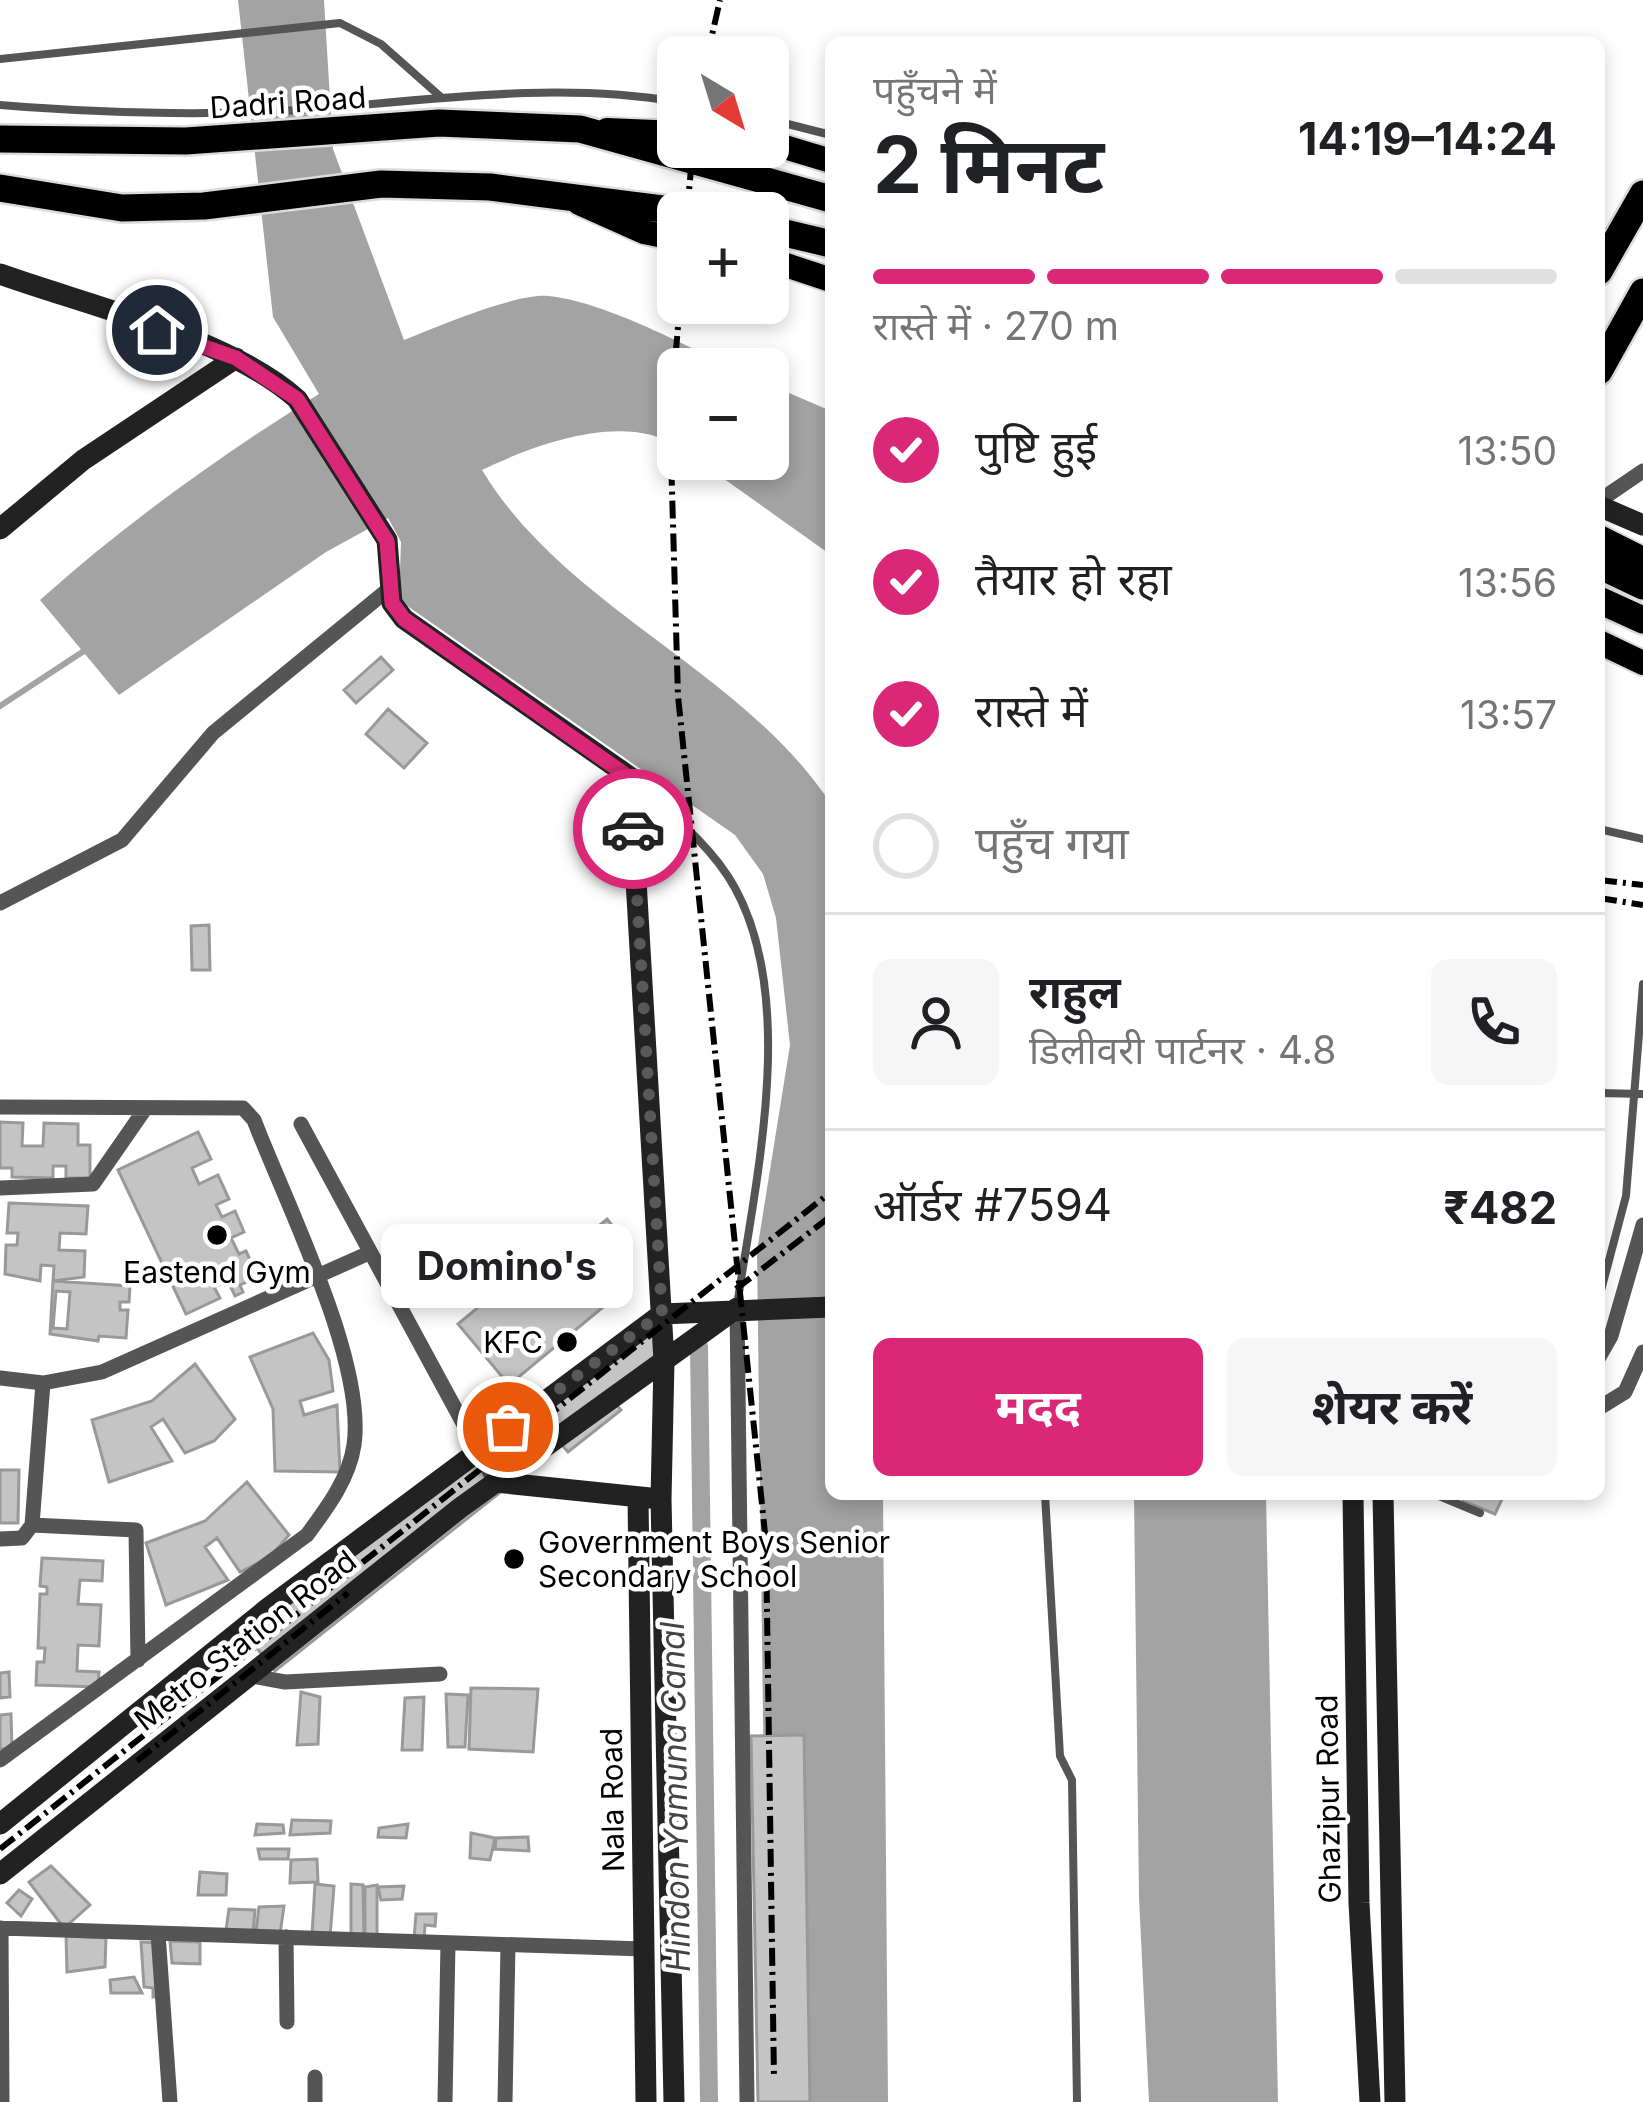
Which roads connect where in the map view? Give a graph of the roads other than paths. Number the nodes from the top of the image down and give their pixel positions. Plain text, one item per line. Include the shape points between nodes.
1 (0, 58) edge
2 (443, 99) junction
3 (657, 100) edge
4 (0, 105) edge
5 (789, 124) edge
6 (825, 133) edge
7 (0, 139) edge
8 (657, 142) edge
9 (789, 148) edge
10 (825, 159) edge
11 (742, 168) edge
12 (0, 188) edge
13 (1643, 194) edge
14 (825, 197) edge
15 (568, 198) junction
16 (657, 208) edge
17 (657, 235) edge
18 (789, 235) edge
19 (825, 243) edge
20 (1605, 261) edge
21 (789, 266) edge
22 (0, 274) edge
23 (825, 278) edge
24 (1643, 292) edge
25 (236, 358) junction
26 (1605, 359) edge
27 (1643, 471) edge
28 (1605, 499) edge
29 (1605, 506) edge
30 (1643, 524) edge
31 (0, 529) edge
32 (1605, 540) edge
33 (1643, 560) edge
34 (1605, 568) edge
35 (1643, 586) edge
36 (390, 588) junction
37 (1605, 603) edge
38 (1643, 620) edge
39 (1605, 645) edge
40 (1643, 663) edge
41 (630, 778) junction
42 (1605, 830) edge
43 (1643, 839) edge
44 (0, 903) edge
45 (1643, 984) edge
46 (1605, 1093) edge
47 (1640, 1094) edge
48 (0, 1107) edge
49 (145, 1109) junction
50 (301, 1124) dead end
51 (0, 1188) edge
52 (1643, 1225) edge
53 (369, 1253) junction
54 (1605, 1275) edge
55 (316, 1279) junction
56 (744, 1307) junction
57 (825, 1307) edge
58 (662, 1313) junction
59 (1605, 1346) edge
60 (1643, 1352) edge
61 (664, 1360) junction
62 (0, 1378) edge
63 (43, 1384) junction
64 (1605, 1401) edge
65 (508, 1427) junction
66 (476, 1452) junction
67 (530, 1456) junction
68 (495, 1482) junction
69 (650, 1498) junction
70 (1045, 1500) edge
71 (1354, 1500) edge
72 (1383, 1500) edge
73 (1449, 1500) edge
74 (1480, 1513) dead end
75 (32, 1525) junction
76 (0, 1539) edge
77 (138, 1660) junction
78 (440, 1674) dead end
79 (247, 1675) junction
80 (0, 1760) edge
81 (0, 1825) edge
82 (0, 1874) edge
83 (0, 1928) edge
84 (158, 1934) junction
85 (286, 1937) junction
86 (448, 1943) junction
87 (508, 1945) junction
88 (644, 1948) junction
89 (645, 1979) junction
90 (672, 1979) junction
91 (287, 2023) dead end
92 (314, 2077) dead end
93 (2, 2102) edge
94 (170, 2102) edge
95 (314, 2102) edge
96 (445, 2102) edge
97 (505, 2102) edge
98 (646, 2102) edge
99 (674, 2102) edge
100 (747, 2102) edge
101 (1077, 2102) edge
102 (1370, 2102) edge
103 (1395, 2102) edge

1 - 2 lane via 340,23 381,44
2 - 3 lane via 586,92
2 - 4 lane via 228,114
5 - 6 lane
7 - 8 highway, Dadri Road via 186,142 440,123 580,129
9 - 10 main road
11 - 14 highway, Dadri Road
12 - 15 highway via 122,208 381,184
13 - 20 highway
15 - 16 highway
15 - 17 main road
18 - 19 highway
21 - 23 main road
22 - 25 street
24 - 26 highway
25 - 31 street via 83,460
25 - 36 street via 297,399 387,541
27 - 28 street
29 - 30 street
32 - 33 main road
34 - 35 highway
36 - 41 street via 404,619
36 - 44 street via 224,723 122,840
37 - 38 highway
39 - 40 main road
41 - 56 lane via 704,844 751,927 768,1006
41 - 58 street
42 - 43 lane
45 - 47 lane
46 - 47 lane
47 - 54 lane
48 - 49 street
49 - 51 street via 93,1184
49 - 55 street via 243,1108
50 - 53 street
52 - 59 street
53 - 55 street
53 - 66 street
55 - 63 street via 102,1372
55 - 77 street via 356,1389 354,1448 335,1498 308,1535
56 - 57 street
56 - 58 street
56 - 61 street, Metro Station Road
56 - 100 street
58 - 61 street
58 - 65 street, Metro Station Road
60 - 64 street via 1625,1392
61 - 67 street, Metro Station Road
61 - 69 street
62 - 63 street
63 - 75 street
65 - 66 street, Metro Station Road
65 - 67 street
66 - 68 street
66 - 81 street, Metro Station Road
67 - 68 street, Metro Station Road
68 - 69 street
68 - 79 street, Metro Station Road
69 - 88 street, Nala Road
69 - 90 street, Nala Road
70 - 101 lane via 1060,1756 1072,1780
71 - 102 street, Ghazipur Road
72 - 103 street, Ghazipur Road
73 - 74 lane
75 - 76 street via 22,1538
75 - 77 street via 136,1530
77 - 80 street
78 - 79 street via 285,1682
79 - 82 street, Metro Station Road
83 - 84 street
83 - 93 street
84 - 85 street
84 - 94 street
85 - 86 street
85 - 91 street
86 - 87 street
86 - 96 street
87 - 88 street
87 - 97 street
88 - 89 street, Nala Road
89 - 90 street
89 - 98 street, Nala Road
90 - 99 street, Nala Road
92 - 95 street

